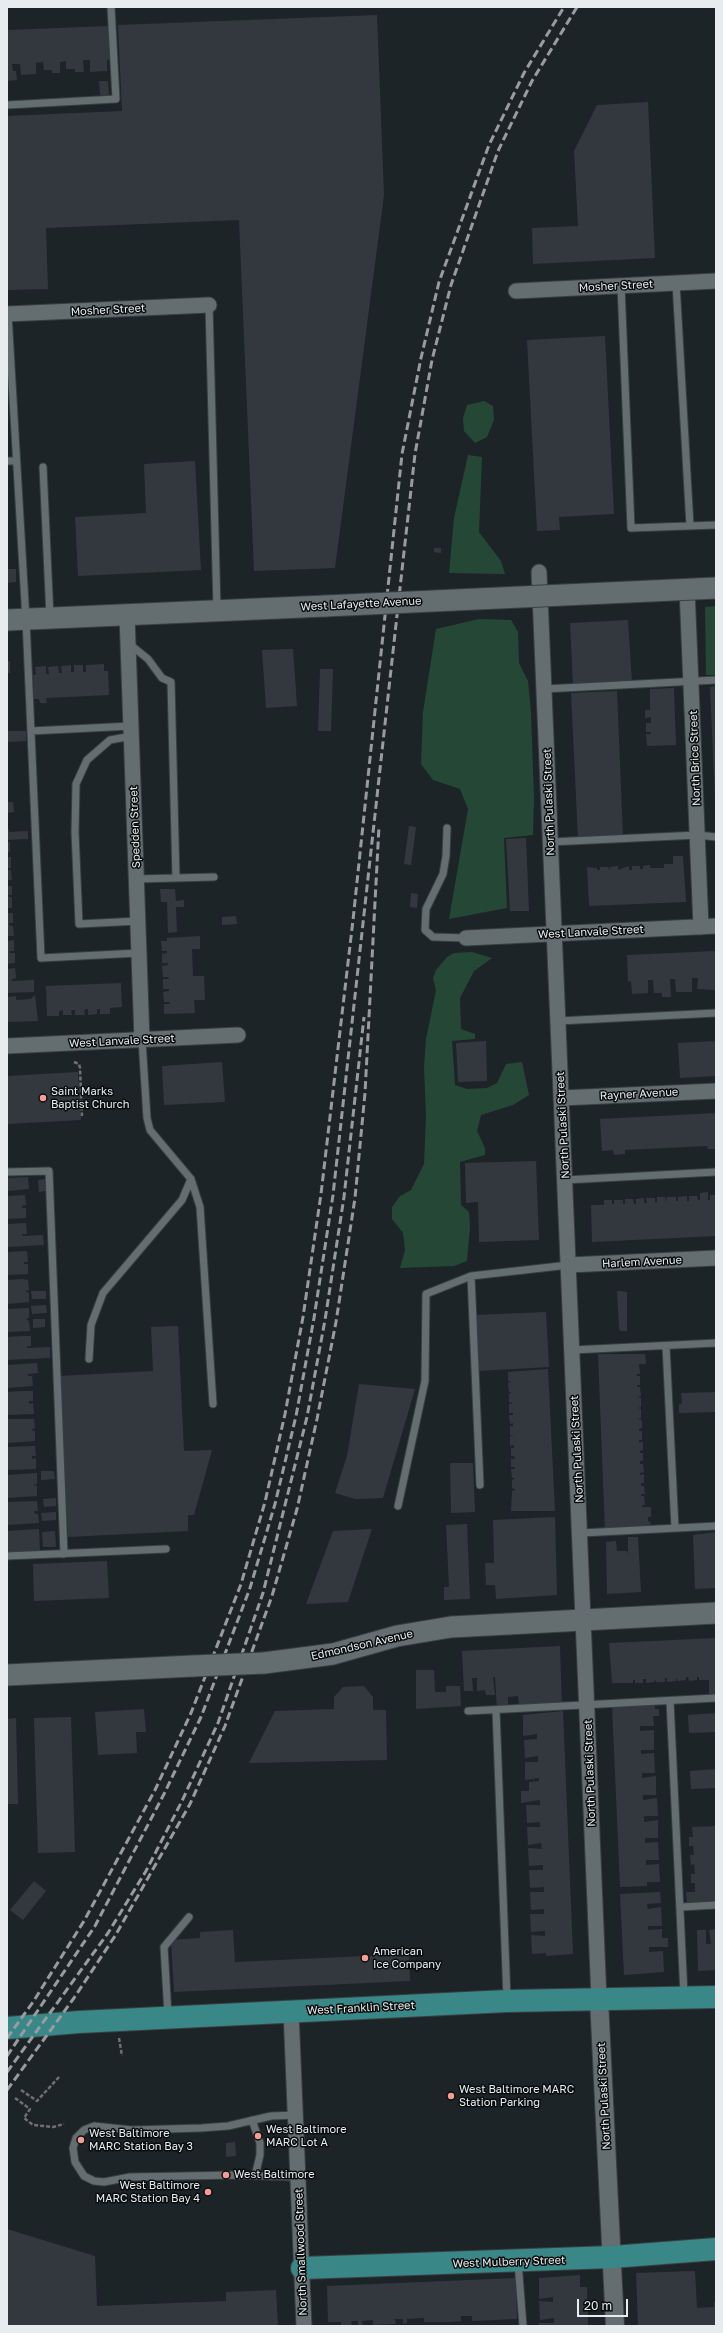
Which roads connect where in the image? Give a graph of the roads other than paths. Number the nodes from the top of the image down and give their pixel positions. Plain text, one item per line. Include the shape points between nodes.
1 (111, 7) edge
2 (7, 105) edge
3 (716, 281) edge
4 (676, 283) junction
5 (621, 286) junction
6 (516, 290) dead end
7 (209, 305) joint
8 (7, 314) edge
9 (7, 461) edge
10 (16, 461) junction
11 (43, 467) dead end
12 (716, 525) edge
13 (690, 526) junction
14 (539, 572) dead end
15 (716, 588) edge
16 (540, 596) junction
17 (217, 611) junction
18 (127, 615) junction
19 (50, 618) junction
20 (16, 620) edge
21 (128, 643) junction
22 (716, 680) edge
23 (692, 682) junction
24 (544, 689) junction
25 (31, 731) junction
26 (131, 731) junction
27 (447, 828) dead end
28 (698, 835) junction
29 (716, 837) edge
30 (550, 842) junction
31 (214, 877) dead end
32 (176, 878) junction
33 (136, 879) junction
34 (138, 921) junction
35 (709, 926) edge
36 (554, 934) junction
37 (466, 938) joint
38 (139, 953) junction
39 (716, 1014) edge
40 (558, 1021) junction
41 (238, 1035) dead end
42 (142, 1040) junction
43 (7, 1046) edge
44 (716, 1091) edge
45 (561, 1098) junction
46 (7, 1172) edge
47 (716, 1172) edge
48 (191, 1179) junction
49 (565, 1180) junction
50 (716, 1258) edge
51 (568, 1265) junction
52 (471, 1276) junction
53 (716, 1344) edge
54 (666, 1346) junction
55 (572, 1350) junction
56 (89, 1358) dead end
57 (213, 1404) dead end
58 (480, 1485) dead end
59 (398, 1506) dead end
60 (716, 1526) edge
61 (675, 1528) junction
62 (581, 1533) junction
63 (166, 1549) dead end
64 (64, 1554) junction
65 (7, 1556) edge
66 (716, 1613) edge
67 (584, 1619) junction
68 (7, 1675) edge
69 (716, 1698) edge
70 (670, 1701) junction
71 (588, 1705) junction
72 (496, 1710) junction
73 (468, 1712) dead end
74 (716, 1906) edge
75 (681, 1907) junction
76 (189, 1917) dead end
77 (684, 1997) junction
78 (716, 1997) edge
79 (599, 1999) junction
80 (507, 2001) junction
81 (291, 2011) junction
82 (168, 2017) junction
83 (7, 2028) edge
84 (296, 2115) junction
85 (252, 2120) junction
86 (255, 2176) junction
87 (298, 2177) junction
88 (716, 2249) edge
89 (612, 2257) junction
90 (518, 2262) junction
91 (302, 2268) junction
92 (304, 2326) edge
93 (523, 2326) edge
94 (615, 2326) edge

1 - 2 lane via 116,99
3 - 4 street, Mosher Street
4 - 5 street, Mosher Street
4 - 13 lane
5 - 6 street, Mosher Street
5 - 13 lane via 631,528
7 - 8 street, Mosher Street
7 - 17 lane
8 - 10 lane
9 - 10 lane
10 - 20 lane
11 - 19 lane
12 - 13 lane
14 - 16 street, North Pulaski Street
15 - 17 main road, West Lafayette Avenue, bridge
16 - 23 street, North Brice Street via 687,589
16 - 24 street, North Pulaski Street
17 - 18 main road, West Lafayette Avenue
18 - 19 main road, West Lafayette Avenue
18 - 21 street, Spedden Street
19 - 20 main road, West Lafayette Avenue
20 - 25 lane
21 - 26 street, Spedden Street
21 - 32 lane via 148,659 162,678 171,682
22 - 23 lane
23 - 24 lane
23 - 28 street, North Brice Street
24 - 30 street, North Pulaski Street
25 - 26 lane
25 - 38 lane via 41,958
26 - 33 street, Spedden Street
26 - 34 lane via 110,740 87,760 76,784 75,832 79,924
27 - 37 lane via 443,874 426,909 425,930 433,937
28 - 29 lane
28 - 30 lane
28 - 35 street, North Brice Street
30 - 36 street, North Pulaski Street
31 - 32 lane
32 - 33 lane
33 - 34 street, Spedden Street
34 - 38 street, Spedden Street
35 - 36 street, West Lanvale Street
36 - 37 street, West Lanvale Street
36 - 40 street, North Pulaski Street
38 - 42 street, Spedden Street
39 - 40 lane
40 - 45 street, North Pulaski Street
41 - 42 street, West Lanvale Street
42 - 43 street, West Lanvale Street
42 - 48 lane via 150,1130
44 - 45 street, Rayner Avenue
45 - 49 street, North Pulaski Street
46 - 64 lane via 49,1171
47 - 49 lane
48 - 56 lane via 182,1200 103,1293 91,1325
48 - 57 lane via 200,1207 203,1230
49 - 51 street, North Pulaski Street
50 - 51 street, Harlem Avenue
51 - 52 lane
51 - 55 street, North Pulaski Street
52 - 58 lane
52 - 59 lane via 426,1294 425,1381
53 - 54 lane
54 - 55 lane
54 - 61 lane
55 - 62 street, North Pulaski Street
60 - 61 lane
61 - 62 lane
62 - 67 street, North Pulaski Street
63 - 64 lane
64 - 65 lane
66 - 67 main road, Edmondson Avenue
67 - 68 main road, Edmondson Avenue, bridge via 451,1627 397,1636 327,1655 264,1663
67 - 71 street, North Pulaski Street
69 - 70 lane
70 - 71 lane
70 - 75 lane
71 - 72 lane
71 - 79 street, North Pulaski Street
72 - 73 lane
72 - 80 lane
74 - 75 lane
75 - 77 lane
76 - 82 lane via 164,1947
77 - 78 main road, West Franklin Street
77 - 79 main road, West Franklin Street
79 - 80 main road, West Franklin Street
79 - 89 street, North Pulaski Street
80 - 81 main road, West Franklin Street
81 - 82 main road, West Franklin Street
81 - 84 street, North Smallwood Street
82 - 83 main road, West Franklin Street
84 - 85 lane
84 - 87 street, North Smallwood Street
85 - 86 lane via 260,2143
85 - 86 lane via 228,2126 201,2128 132,2130 94,2126 84,2130 76,2138 73,2148 75,2162 84,2176 94,2181 104,2182 130,2177
86 - 87 lane
87 - 91 street, North Smallwood Street
88 - 89 main road, West Mulberry Street
89 - 90 main road, West Mulberry Street
89 - 94 street, North Pulaski Street
90 - 91 main road, West Mulberry Street
90 - 93 lane
91 - 92 street, North Smallwood Street

